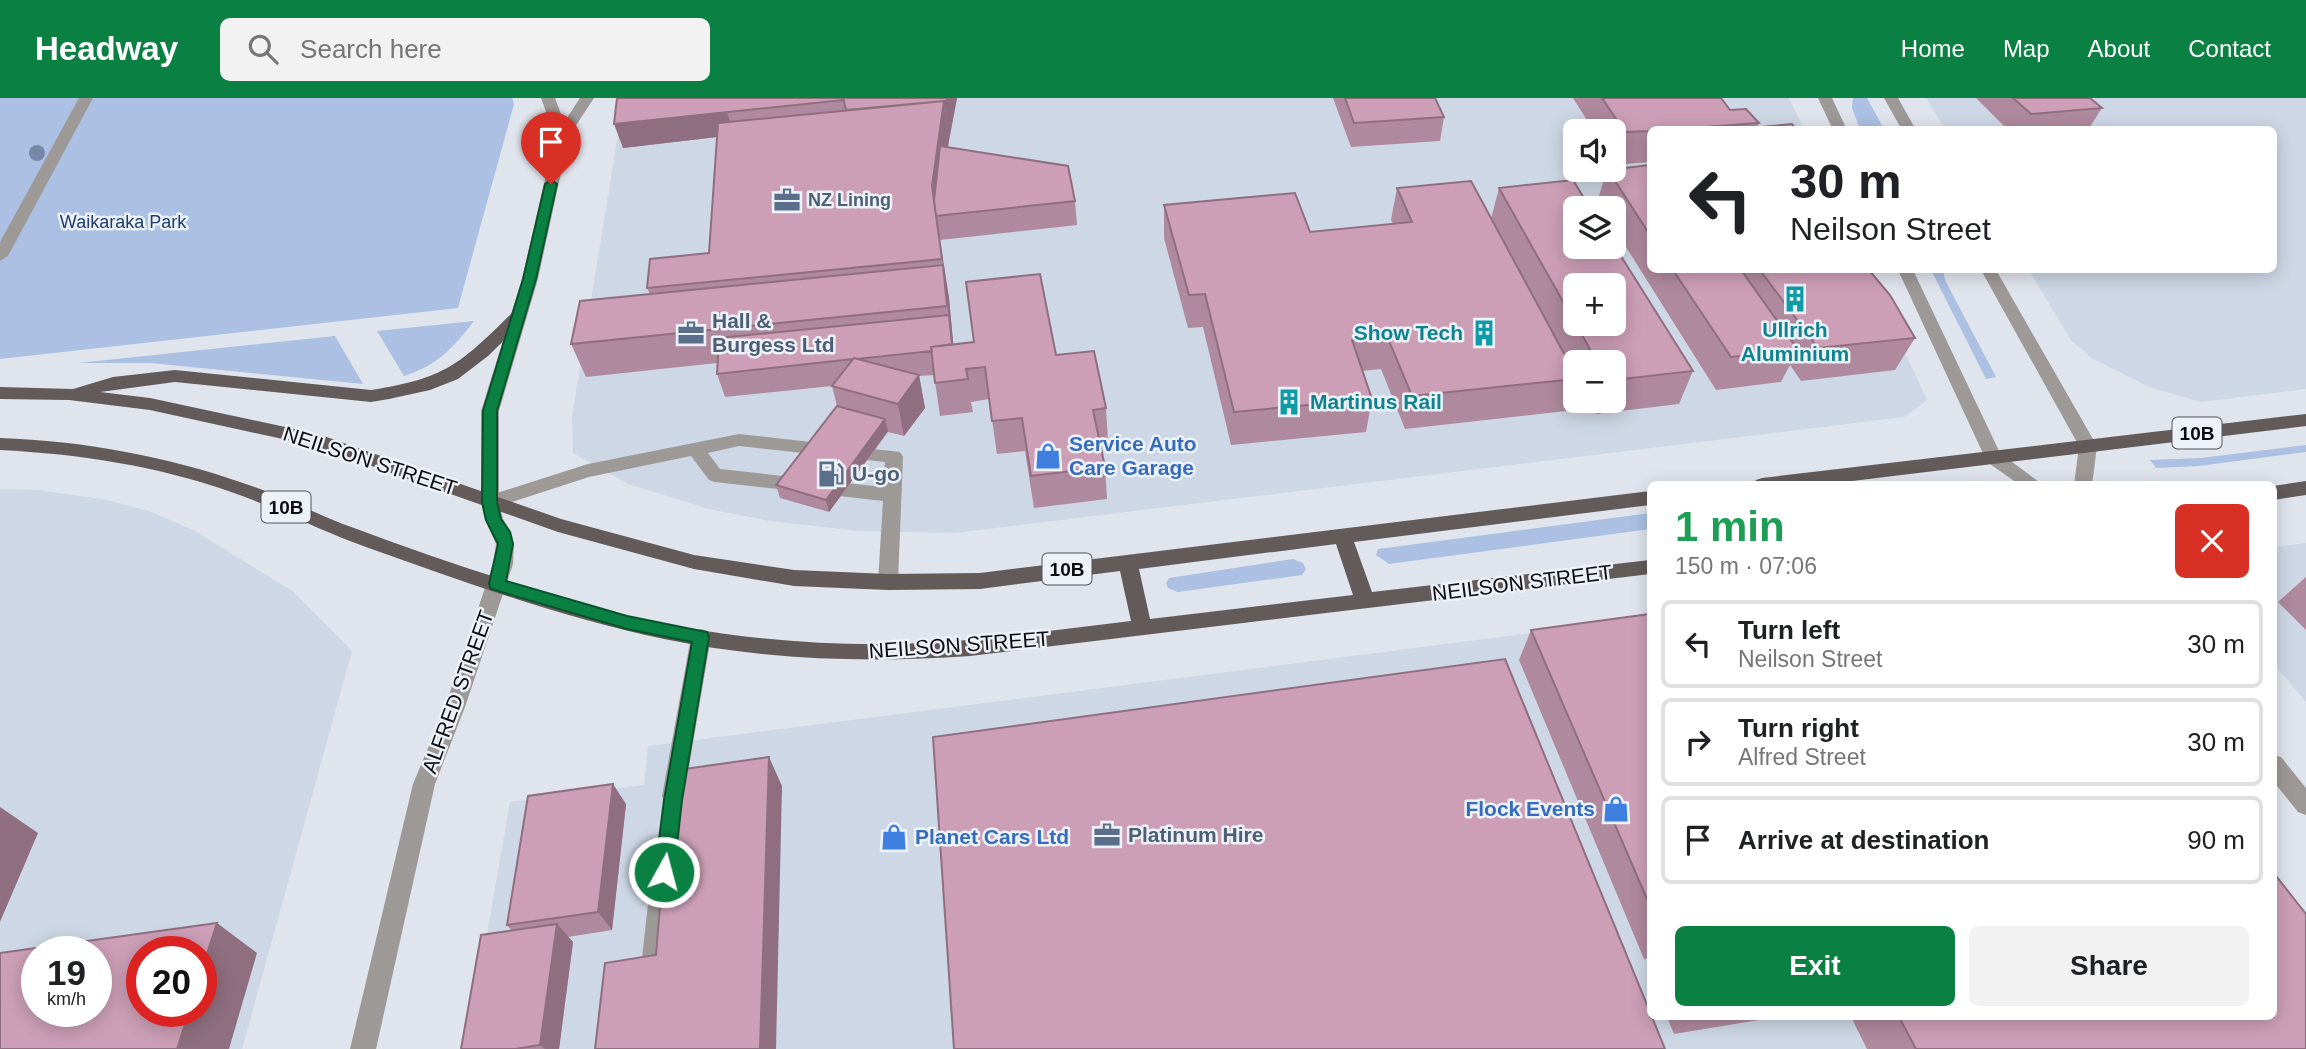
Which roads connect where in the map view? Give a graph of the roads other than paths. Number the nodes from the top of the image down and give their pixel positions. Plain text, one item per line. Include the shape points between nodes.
1 (86, 98) edge
2 (548, 98) edge
3 (587, 98) edge
4 (1825, 98) edge
5 (1891, 98) edge
6 (1837, 126) edge
7 (1907, 126) edge
8 (562, 136) junction
9 (0, 256) edge
10 (1906, 273) edge
11 (1990, 273) edge
12 (518, 317) junction
13 (0, 393) edge
14 (69, 394) junction
15 (2306, 420) edge
16 (0, 444) edge
17 (2088, 446) junction
18 (694, 447) junction
19 (1993, 457) junction
20 (1795, 481) edge
21 (2028, 481) edge
22 (2084, 481) edge
23 (2306, 488) edge
24 (2277, 492) edge
25 (892, 495) junction
26 (1647, 498) edge
27 (489, 502) junction
28 (1342, 536) junction
29 (1128, 562) junction
30 (1647, 567) edge
31 (888, 582) junction
32 (497, 584) junction
33 (1365, 601) junction
34 (1142, 628) junction
35 (701, 637) junction
36 (2277, 769) edge
37 (2306, 805) edge
38 (671, 813) edge
39 (664, 877) edge
40 (653, 967) edge
41 (363, 1049) edge

1 - 9 lane
2 - 8 street
3 - 8 street, ALFRED STREET
4 - 6 street
5 - 7 street
8 - 12 street, ALFRED STREET
10 - 19 street
11 - 17 street
12 - 14 main road via 475,358 443,379 390,393 371,396 175,376
12 - 27 street, ALFRED STREET via 490,411
13 - 14 main road, NEILSON STREET / 10B
14 - 27 main road, NEILSON STREET / 10B via 150,404 318,440
15 - 17 main road, 10B
16 - 32 main road, NEILSON STREET / 10B via 35,444 160,464 216,480 330,527
17 - 19 main road, 10B
17 - 22 street
18 - 25 street via 715,475
18 - 25 street via 739,440 894,457
18 - 27 street via 588,471
19 - 20 main road, 10B
19 - 21 street
23 - 24 main road
25 - 31 street
26 - 28 main road, NEILSON STREET / 10B
27 - 31 main road, NEILSON STREET / 10B via 694,562 794,578
27 - 32 street, ALFRED STREET via 505,544
28 - 29 main road, NEILSON STREET / 10B
28 - 33 main road
29 - 31 main road, NEILSON STREET / 10B via 980,580
29 - 34 main road
30 - 33 main road, NEILSON STREET / 10B
32 - 35 main road, NEILSON STREET / 10B via 627,623
32 - 41 street, ALFRED STREET via 424,783
33 - 34 main road, NEILSON STREET / 10B
34 - 35 main road, NEILSON STREET / 10B via 971,648 880,653 815,652
35 - 38 street
36 - 37 street
39 - 40 street

